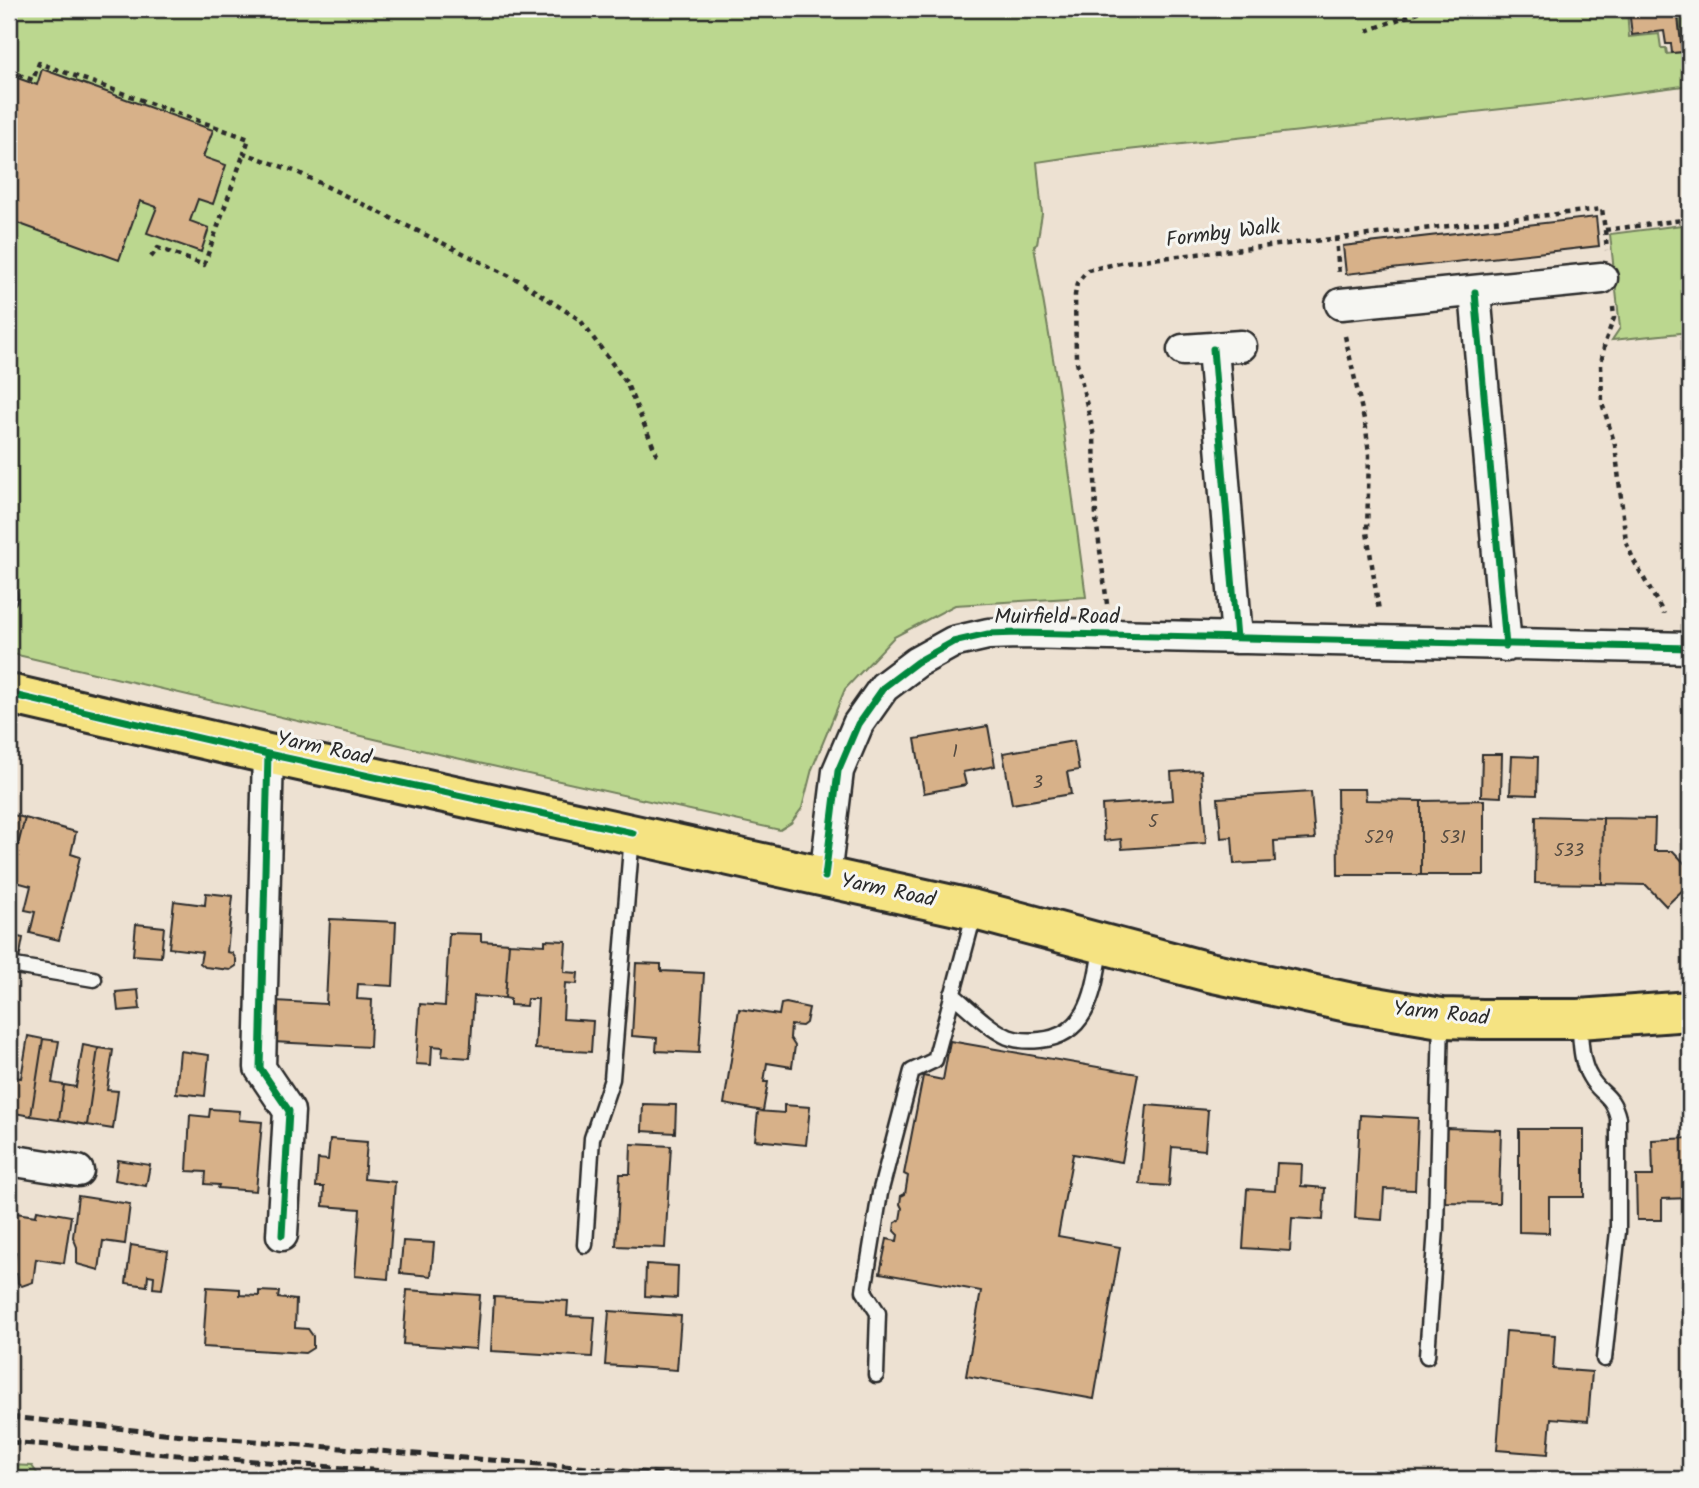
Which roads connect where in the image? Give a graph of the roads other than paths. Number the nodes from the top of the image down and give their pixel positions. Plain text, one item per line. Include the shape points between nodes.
1 (1607, 278) road end
2 (1475, 292) junction
3 (1341, 304) road end
4 (1183, 350) dead end
5 (1237, 638) junction
6 (1506, 646) junction
7 (1690, 648) edge
8 (9, 694) edge
9 (268, 754) junction
10 (633, 833) junction
11 (825, 877) junction
12 (975, 910) junction
13 (1102, 944) junction
14 (9, 965) edge
15 (93, 979) dead end
16 (952, 994) junction
17 (1690, 1011) edge
18 (1441, 1018) junction
19 (1578, 1019) junction
20 (9, 1160) edge
21 (78, 1171) dead end
22 (282, 1235) dead end
23 (585, 1245) dead end
24 (1427, 1356) dead end
25 (1604, 1359) dead end
26 (876, 1376) dead end

1 - 2 street
2 - 3 street
2 - 6 street
4 - 5 street via 1227,347
5 - 6 street, Muirfield Road
5 - 11 street, Muirfield Road via 988,634 953,642 917,662 884,687 858,724 838,771
6 - 7 street, Muirfield Road
8 - 9 main road, Yarm Road
9 - 10 main road, Yarm Road
9 - 22 street via 260,1068 289,1111
10 - 11 main road, Yarm Road
10 - 23 lane via 612,1079 592,1138
11 - 12 main road, Yarm Road
12 - 13 main road, Yarm Road
12 - 16 lane
13 - 16 lane via 1090,1001 1081,1020 1051,1039 1028,1042 1008,1037
13 - 18 main road, Yarm Road via 1209,972
14 - 15 lane
16 - 26 lane via 935,1060 912,1070 880,1193 864,1291 878,1312
17 - 19 main road, Yarm Road
18 - 19 main road, Yarm Road
18 - 24 lane via 1436,1228
19 - 25 lane via 1585,1067 1610,1097 1618,1118 1618,1231
20 - 21 street

